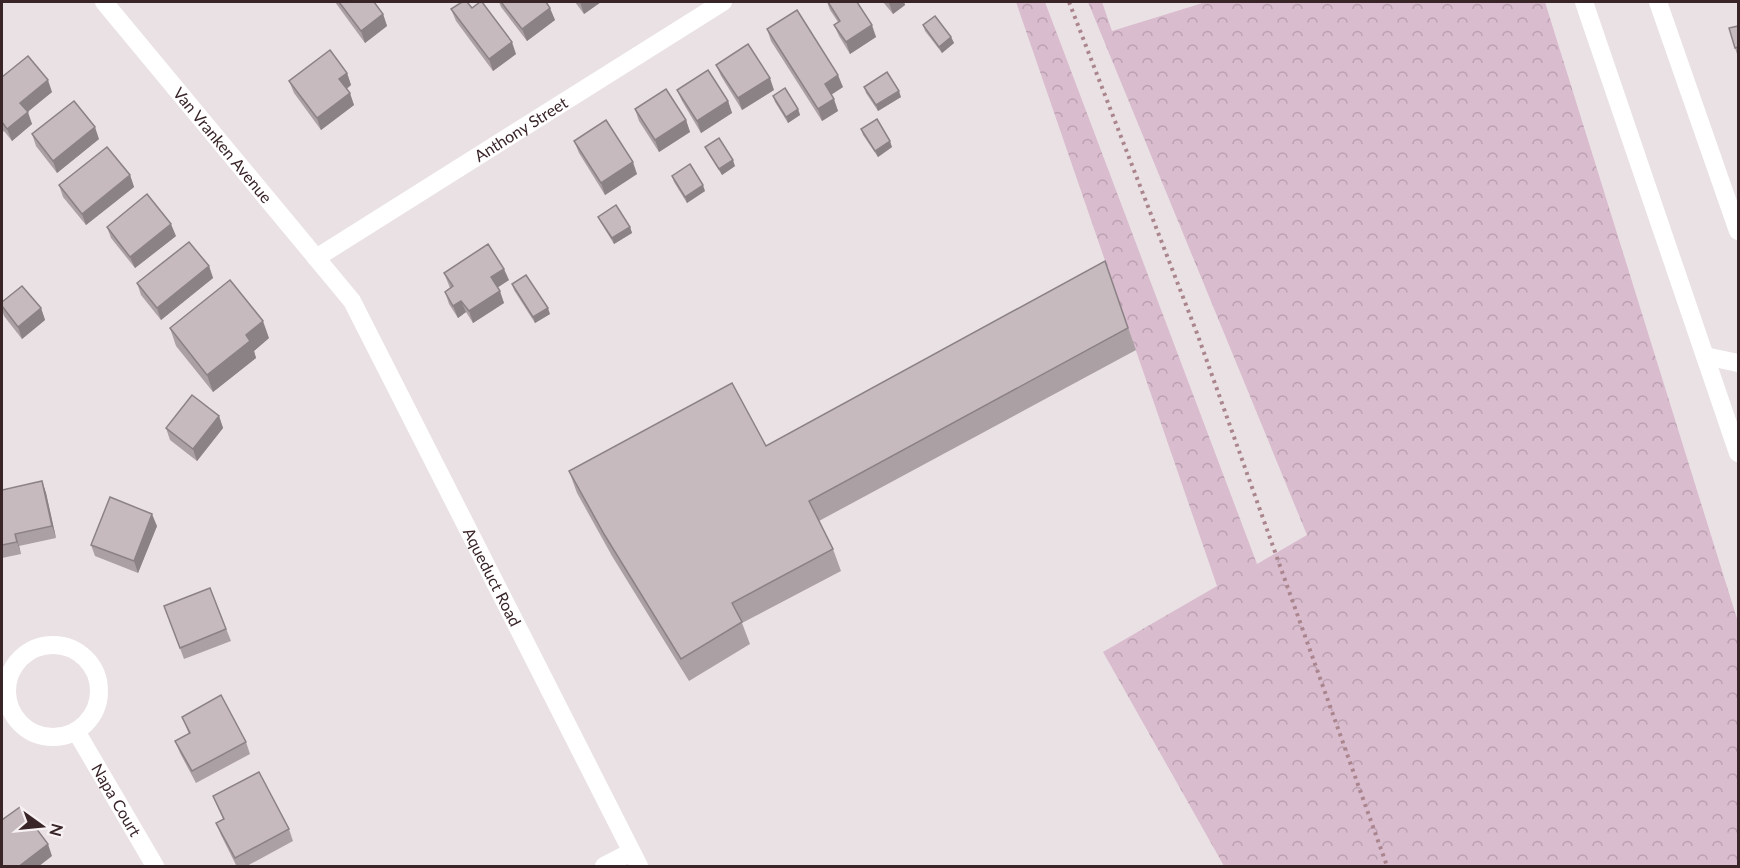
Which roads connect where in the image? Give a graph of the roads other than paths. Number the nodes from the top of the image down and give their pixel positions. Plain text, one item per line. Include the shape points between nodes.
1 (104, 2) edge
2 (723, 2) edge
3 (1584, 2) edge
4 (1658, 2) edge
5 (1738, 231) edge
6 (316, 258) junction
7 (342, 289) joint
8 (1705, 356) junction
9 (1738, 363) edge
10 (1738, 453) edge
11 (76, 731) junction
12 (635, 859) edge
13 (155, 867) edge
14 (604, 867) edge

1 - 6 street, Van Vranken Avenue
2 - 6 street, Anthony Street
3 - 8 street
4 - 5 street
6 - 7 street, Van Vranken Avenue
7 - 12 street, Aqueduct Road via 357,311
8 - 9 street
8 - 10 street
11 - 11 street via 88,722 100,695 93,666 71,647 42,645 28,651 9,675 9,707 18,721 45,737 61,737
11 - 13 street, Napa Court
12 - 14 street

